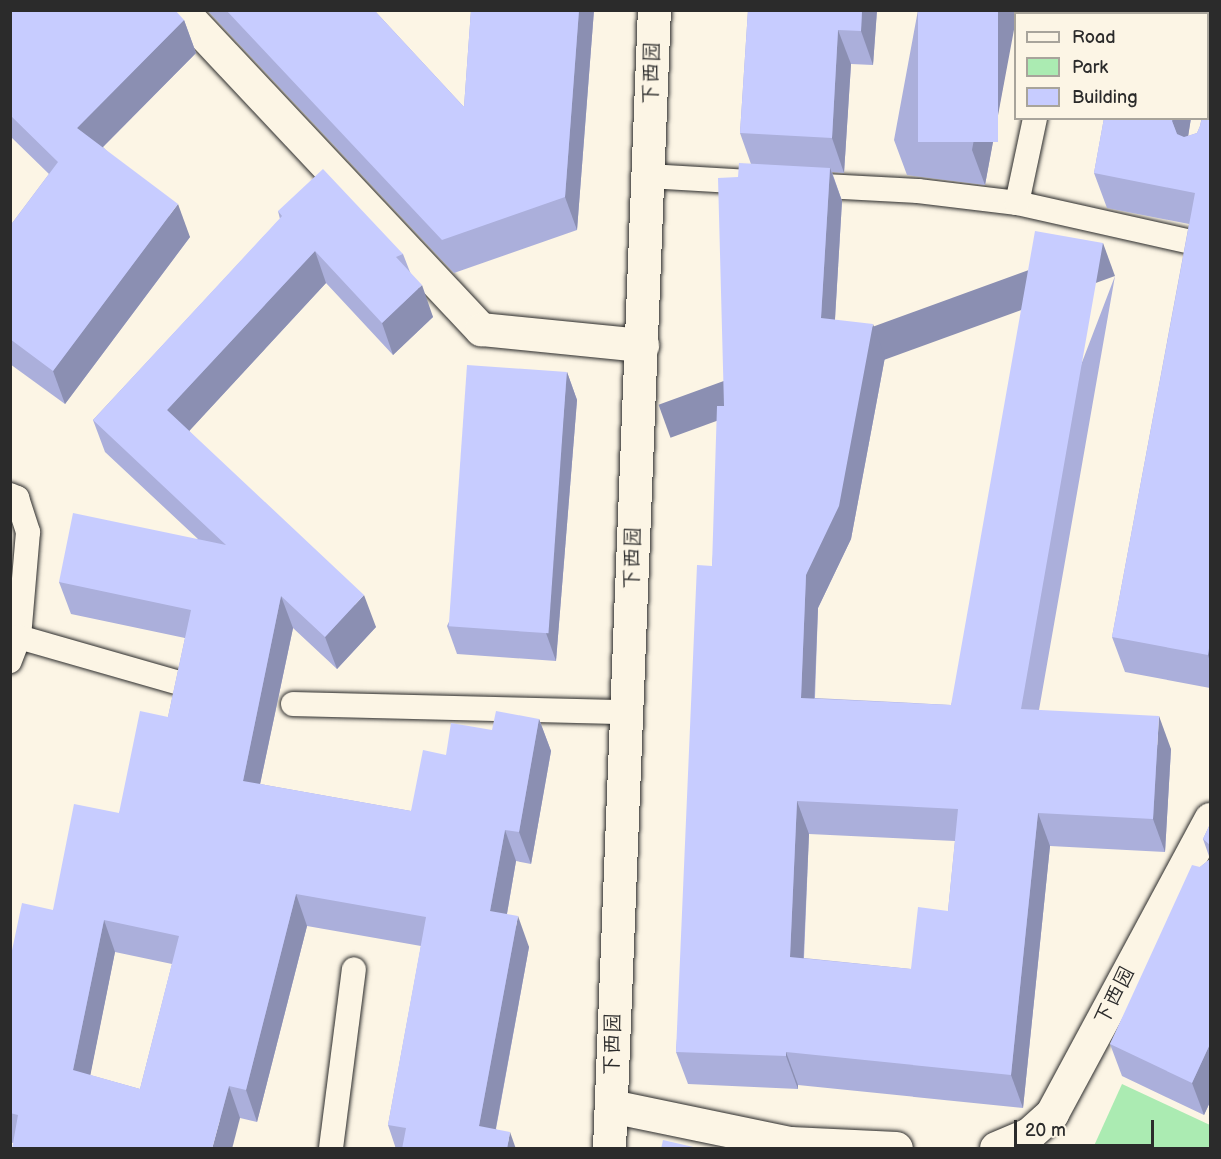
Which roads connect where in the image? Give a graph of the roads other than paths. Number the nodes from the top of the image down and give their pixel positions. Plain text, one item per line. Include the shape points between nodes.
1 (181, 10) edge
2 (654, 10) edge
3 (1035, 120) edge
4 (648, 176) junction
5 (1017, 203) junction
6 (1192, 242) edge
7 (642, 345) junction
8 (10, 495) edge
9 (19, 638) junction
10 (10, 661) edge
11 (176, 682) edge
12 (293, 704) dead end
13 (626, 712) junction
14 (1210, 819) edge
15 (354, 969) dead end
16 (610, 1106) junction
17 (331, 1149) edge
18 (609, 1149) edge
19 (896, 1149) edge
20 (996, 1149) edge

1 - 7 street via 481,329
2 - 4 street, 下西园
3 - 5 lane
4 - 5 lane via 918,191
4 - 7 street, 下西园
5 - 6 lane
7 - 13 street, 下西园
8 - 9 lane via 16,498 28,532
9 - 10 lane
9 - 11 lane
12 - 13 lane
13 - 16 street, 下西园
14 - 20 street, 下西园 via 1192,876 1052,1113 1029,1134
15 - 17 lane
16 - 18 street, 下西园
16 - 19 street, 下西园 via 790,1143

